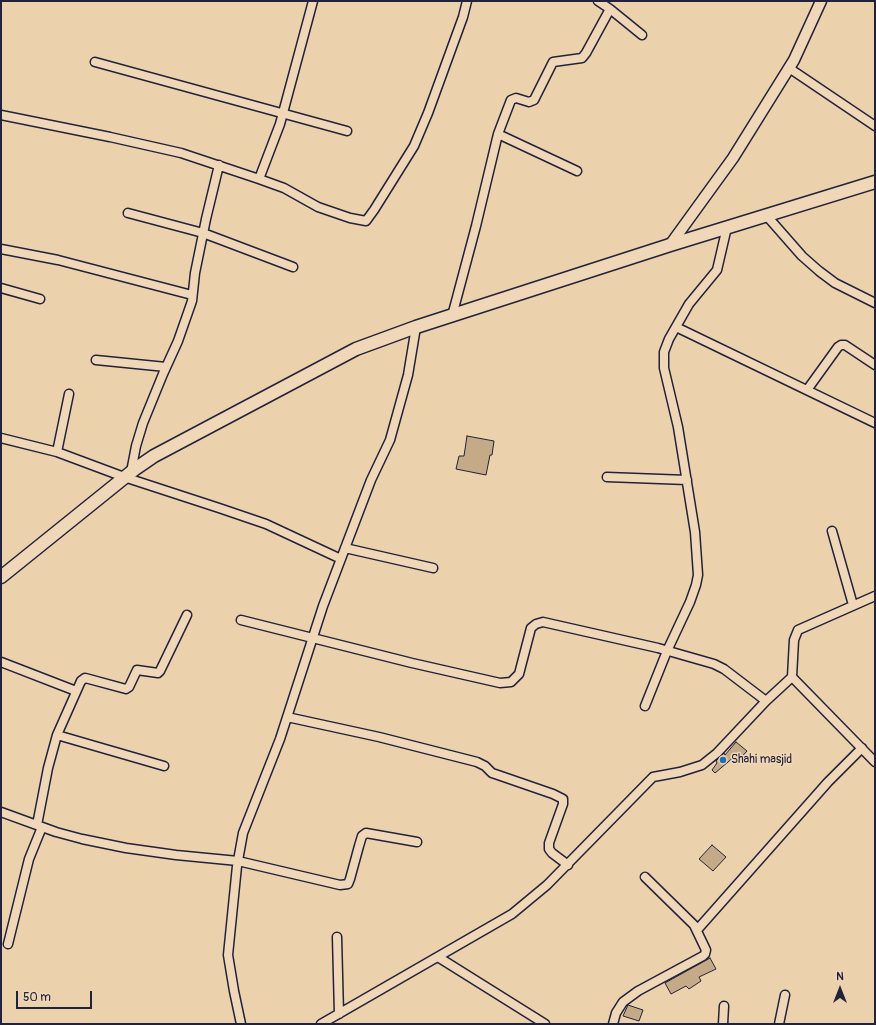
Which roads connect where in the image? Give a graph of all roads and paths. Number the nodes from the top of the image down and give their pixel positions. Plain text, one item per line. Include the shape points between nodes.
1 (313, 1) edge
2 (467, 1) edge
3 (598, 1) edge
4 (821, 1) edge
5 (610, 9) junction
6 (642, 35) dead end
7 (95, 62) dead end
8 (789, 68) junction
9 (283, 114) junction
10 (1, 115) edge
11 (875, 126) edge
12 (347, 131) dead end
13 (498, 134) junction
14 (219, 165) junction
15 (577, 171) dead end
16 (259, 179) junction
17 (875, 182) edge
18 (128, 214) dead end
19 (766, 215) junction
20 (727, 227) junction
21 (203, 233) junction
22 (670, 245) junction
23 (1, 248) edge
24 (293, 267) dead end
25 (1, 288) edge
26 (192, 295) junction
27 (40, 299) dead end
28 (875, 303) edge
29 (452, 316) junction
30 (416, 327) junction
31 (676, 327) junction
32 (96, 360) dead end
33 (875, 365) edge
34 (166, 367) junction
35 (808, 390) junction
36 (69, 394) dead end
37 (875, 423) edge
38 (1, 438) edge
39 (57, 452) junction
40 (128, 475) junction
41 (607, 478) dead end
42 (687, 480) junction
43 (832, 530) dead end
44 (345, 548) junction
45 (341, 558) junction
46 (433, 568) dead end
47 (1, 577) edge
48 (875, 596) edge
49 (853, 605) junction
50 (187, 615) dead end
51 (242, 620) dead end
52 (312, 637) junction
53 (667, 651) junction
54 (1, 662) edge
55 (792, 677) junction
56 (76, 691) junction
57 (766, 702) junction
58 (645, 706) dead end
59 (287, 717) junction
60 (58, 735) junction
61 (862, 748) junction
62 (875, 762) edge
63 (164, 766) dead end
64 (1, 812) edge
65 (39, 826) junction
66 (417, 842) dead end
67 (238, 861) junction
68 (568, 865) junction
69 (645, 877) dead end
70 (697, 930) junction
71 (337, 937) dead end
72 (8, 944) dead end
73 (438, 957) junction
74 (785, 995) dead end
75 (724, 1006) dead end
76 (339, 1014) junction
77 (241, 1024) edge
78 (321, 1024) edge
79 (545, 1024) edge
80 (613, 1024) edge
81 (723, 1024) edge
82 (779, 1024) edge

1 - 9 street
2 - 16 street via 416,140 366,221 318,207 284,188
3 - 5 street
4 - 8 street
5 - 6 street
5 - 13 street via 582,58 553,62 534,100 511,100
7 - 9 street
8 - 11 street
8 - 22 street via 733,158
9 - 12 street
9 - 16 street
10 - 14 street via 181,153
13 - 15 street
13 - 29 street
14 - 16 street
14 - 21 street
17 - 19 main road
18 - 21 street
19 - 20 main road
19 - 28 street via 802,256 835,283
20 - 22 main road
20 - 31 street via 717,270 689,304
21 - 24 street
21 - 26 street
22 - 29 main road
23 - 26 street
25 - 27 street
26 - 34 street via 178,341
29 - 30 main road
30 - 40 main road via 356,349 154,456
30 - 44 street via 408,375 390,440 371,480
31 - 35 street
31 - 42 street via 664,352 664,368
32 - 34 street
33 - 35 street via 845,345 838,346
34 - 40 street via 143,423
35 - 37 street
36 - 39 street
38 - 39 street
39 - 40 street
40 - 45 street via 266,524
40 - 47 main road
41 - 42 street
42 - 53 street via 698,575 690,602
43 - 49 street
44 - 45 street
44 - 46 street
45 - 52 street
48 - 49 street
49 - 55 street via 798,630 794,640
50 - 56 street via 160,672 154,674 138,670 126,688 85,678
51 - 52 street
52 - 53 street via 500,683 511,682 519,674 531,628 543,622
52 - 59 street
53 - 57 street via 724,669
53 - 58 street
54 - 56 street
55 - 57 street
55 - 61 street
56 - 60 street
57 - 68 street via 702,765 653,778
59 - 67 street via 243,833
59 - 68 street via 477,762 492,773 563,799 564,804 549,849
60 - 63 street
60 - 65 street via 48,768
61 - 62 street
61 - 70 street via 828,782
64 - 65 street
65 - 67 street via 82,839 126,848
65 - 72 street
66 - 67 street via 366,833 362,836 348,884 340,885
67 - 77 street via 228,955
68 - 73 street via 512,914
69 - 70 street
70 - 80 street via 706,950 705,954 623,1002
71 - 76 street
73 - 76 street
73 - 79 street
74 - 82 street
75 - 81 street
76 - 78 street

